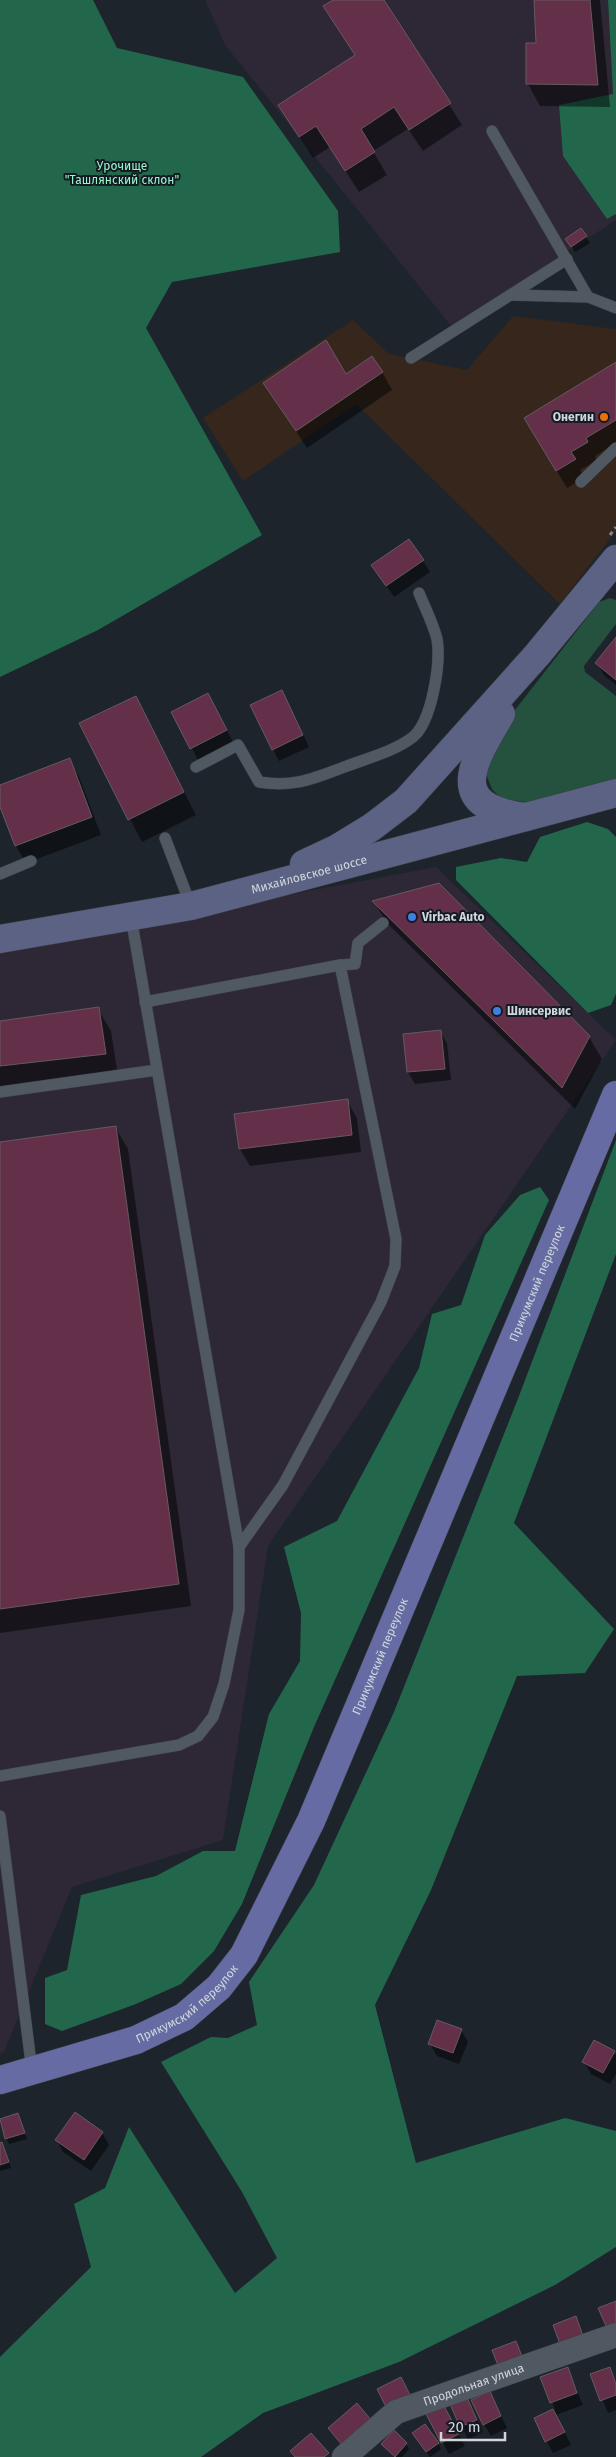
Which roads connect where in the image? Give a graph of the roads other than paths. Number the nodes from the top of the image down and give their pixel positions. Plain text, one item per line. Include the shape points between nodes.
1 (492, 131) dead end
2 (567, 259) junction
3 (510, 295) junction
4 (588, 297) junction
5 (616, 308) edge
6 (412, 358) dead end
7 (616, 448) edge
8 (581, 482) dead end
9 (615, 563) edge
10 (418, 594) dead end
11 (537, 655) junction
12 (196, 767) dead end
13 (616, 794) edge
14 (530, 817) junction
15 (165, 838) dead end
16 (31, 861) dead end
17 (0, 874) edge
18 (239, 895) junction
19 (192, 906) junction
20 (131, 917) junction
21 (383, 924) dead end
22 (0, 939) edge
23 (340, 965) junction
24 (145, 1002) junction
25 (157, 1070) junction
26 (0, 1092) edge
27 (616, 1094) edge
28 (239, 1547) junction
29 (0, 1776) edge
30 (0, 1816) edge
31 (32, 2071) junction
32 (0, 2080) edge
33 (616, 2334) edge
34 (344, 2457) edge

1 - 2 lane
2 - 3 lane
2 - 4 lane
3 - 4 lane
3 - 6 lane
4 - 5 lane
7 - 8 lane
9 - 11 main road
10 - 12 lane via 437,640 438,661 431,702 424,722 414,736 383,752 304,783 279,785 260,782 238,745
11 - 14 main road via 482,744 471,780 475,795 485,805 503,814
11 - 18 main road via 406,801 372,828 336,850
13 - 14 main road, Михайловское шоссе
14 - 18 main road, Михайловское шоссе
15 - 19 lane
16 - 17 lane
18 - 19 main road, Михайловское шоссе
19 - 20 main road, Михайловское шоссе
20 - 22 main road, Михайловское шоссе
20 - 24 lane
21 - 23 lane via 358,943 355,964
23 - 24 lane
23 - 28 lane via 396,1239 395,1266 381,1302 283,1485
24 - 25 lane
25 - 26 lane
25 - 28 lane
27 - 31 main road, Прикумский переулок via 311,1821 244,1956 219,1988 184,2017 136,2040
28 - 29 lane via 239,1610 224,1684 213,1717 198,1736 179,1745
30 - 31 lane
31 - 32 main road, Прикумский переулок
33 - 34 street, Продольная улица via 396,2412

